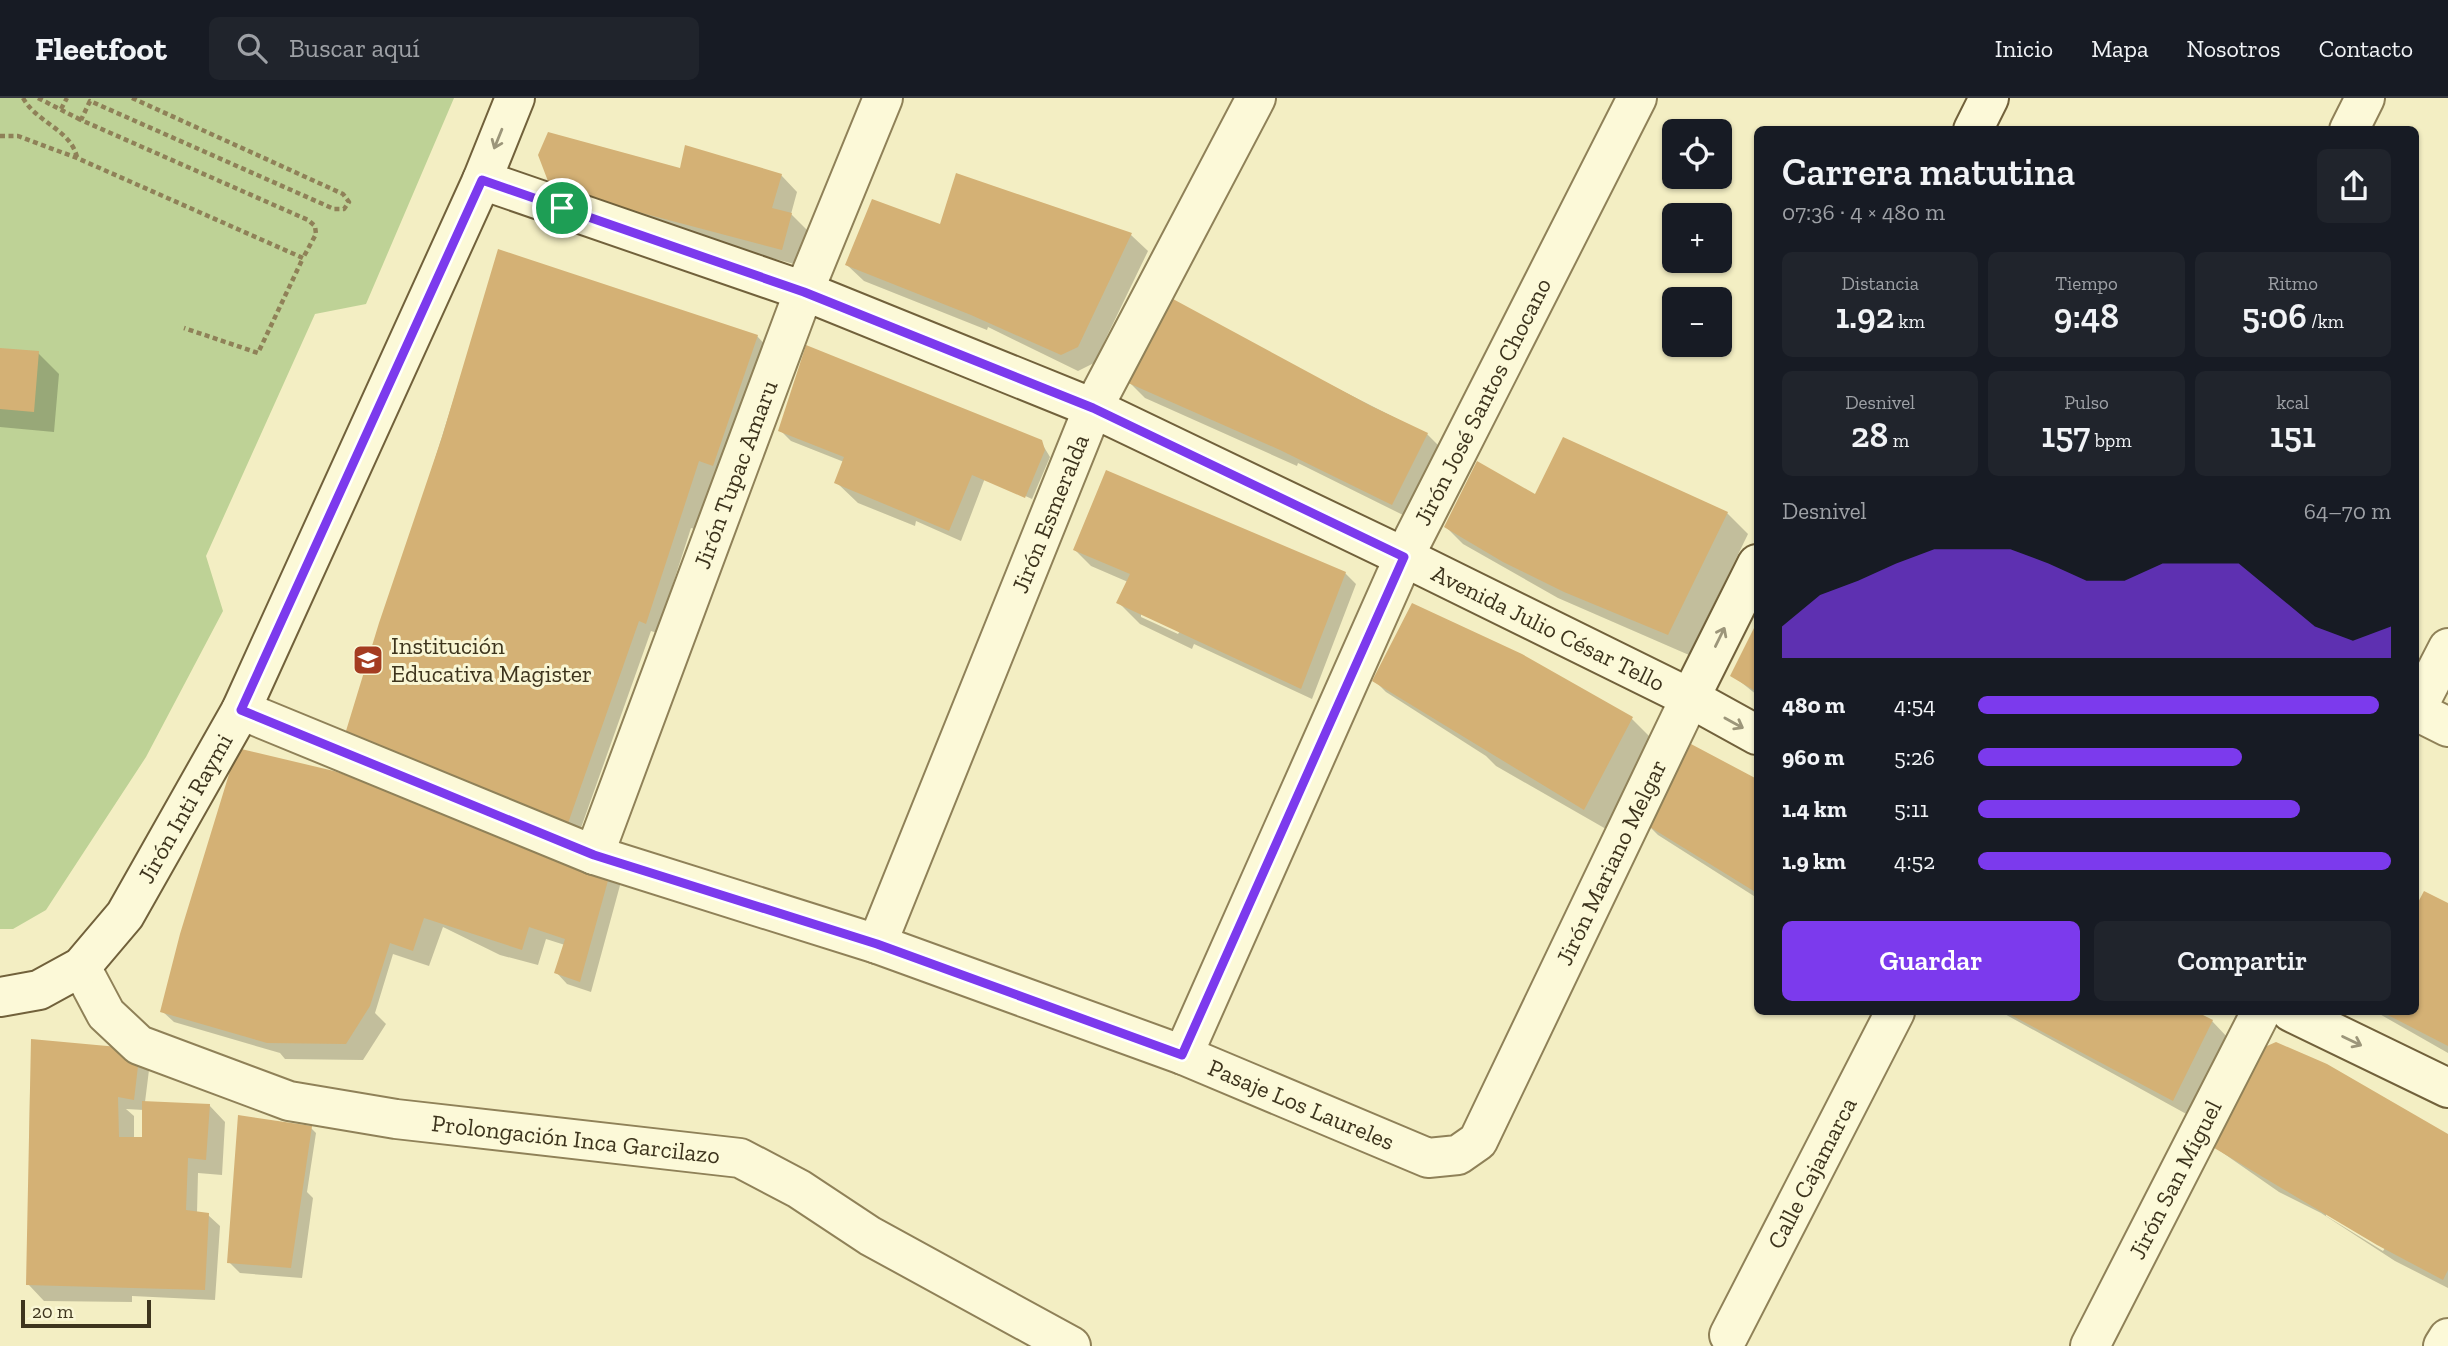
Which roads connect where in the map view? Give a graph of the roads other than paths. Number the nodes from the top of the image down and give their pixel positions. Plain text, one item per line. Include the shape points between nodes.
1 (515, 98) edge
2 (883, 98) edge
3 (1256, 98) edge
4 (1637, 98) edge
5 (1989, 98) edge
6 (2365, 98) edge
7 (1975, 126) edge
8 (2351, 126) edge
9 (482, 180) junction
10 (804, 292) junction
11 (1093, 408) junction
12 (1404, 557) junction
13 (1754, 570) edge
14 (2448, 648) edge
15 (1690, 698) junction
16 (2419, 703) edge
17 (241, 710) junction
18 (2419, 713) edge
19 (2448, 727) edge
20 (1754, 733) edge
21 (594, 855) junction
22 (877, 944) junction
23 (81, 967) junction
24 (0, 997) edge
25 (1893, 1015) edge
26 (2260, 1015) edge
27 (2297, 1015) edge
28 (1182, 1055) junction
29 (2448, 1088) edge
30 (1458, 1155) joint
31 (1729, 1335) dead end
32 (2448, 1338) edge
33 (1071, 1346) edge
34 (2090, 1346) edge
35 (2443, 1346) edge

1 -> 9 street, Jirón Inti Raymi
2 - 10 street, Jirón Tupac Amaru
3 - 11 street, Jirón Esmeralda
4 - 12 street, Jirón José Santos Chocano
5 - 7 street
6 - 8 street
9 - 10 street, Avenida Julio César Tello
9 - 17 street, Jirón Inti Raymi
10 - 11 street, Avenida Julio César Tello
10 - 21 street, Jirón Tupac Amaru
11 - 12 street, Avenida Julio César Tello
11 - 22 street, Jirón Esmeralda
12 - 15 street, Avenida Julio César Tello
12 - 28 street, Jirón José Santos Chocano
15 -> 13 street, Jirón Mariano Melgar
14 - 16 street
15 -> 20 street, Avenida Julio César Tello
15 - 30 street, Jirón Mariano Melgar via 1478,1141
17 - 21 street, Pasaje Los Laureles
17 - 23 street, Jirón Inti Raymi via 125,915
18 - 19 street
21 - 22 street, Pasaje Los Laureles
22 - 28 street, Pasaje Los Laureles
23 - 24 street, Jirón Inti Raymi via 39,990
23 - 33 street, Prolongación Inca Garcilazo via 106,1014 139,1045 289,1101 396,1119 740,1158 799,1189 870,1236
25 - 31 street, Calle Cajamarca
26 - 34 street, Jirón San Miguel
27 -> 29 street
28 - 30 street, Pasaje Los Laureles via 1428,1158
32 - 35 street

